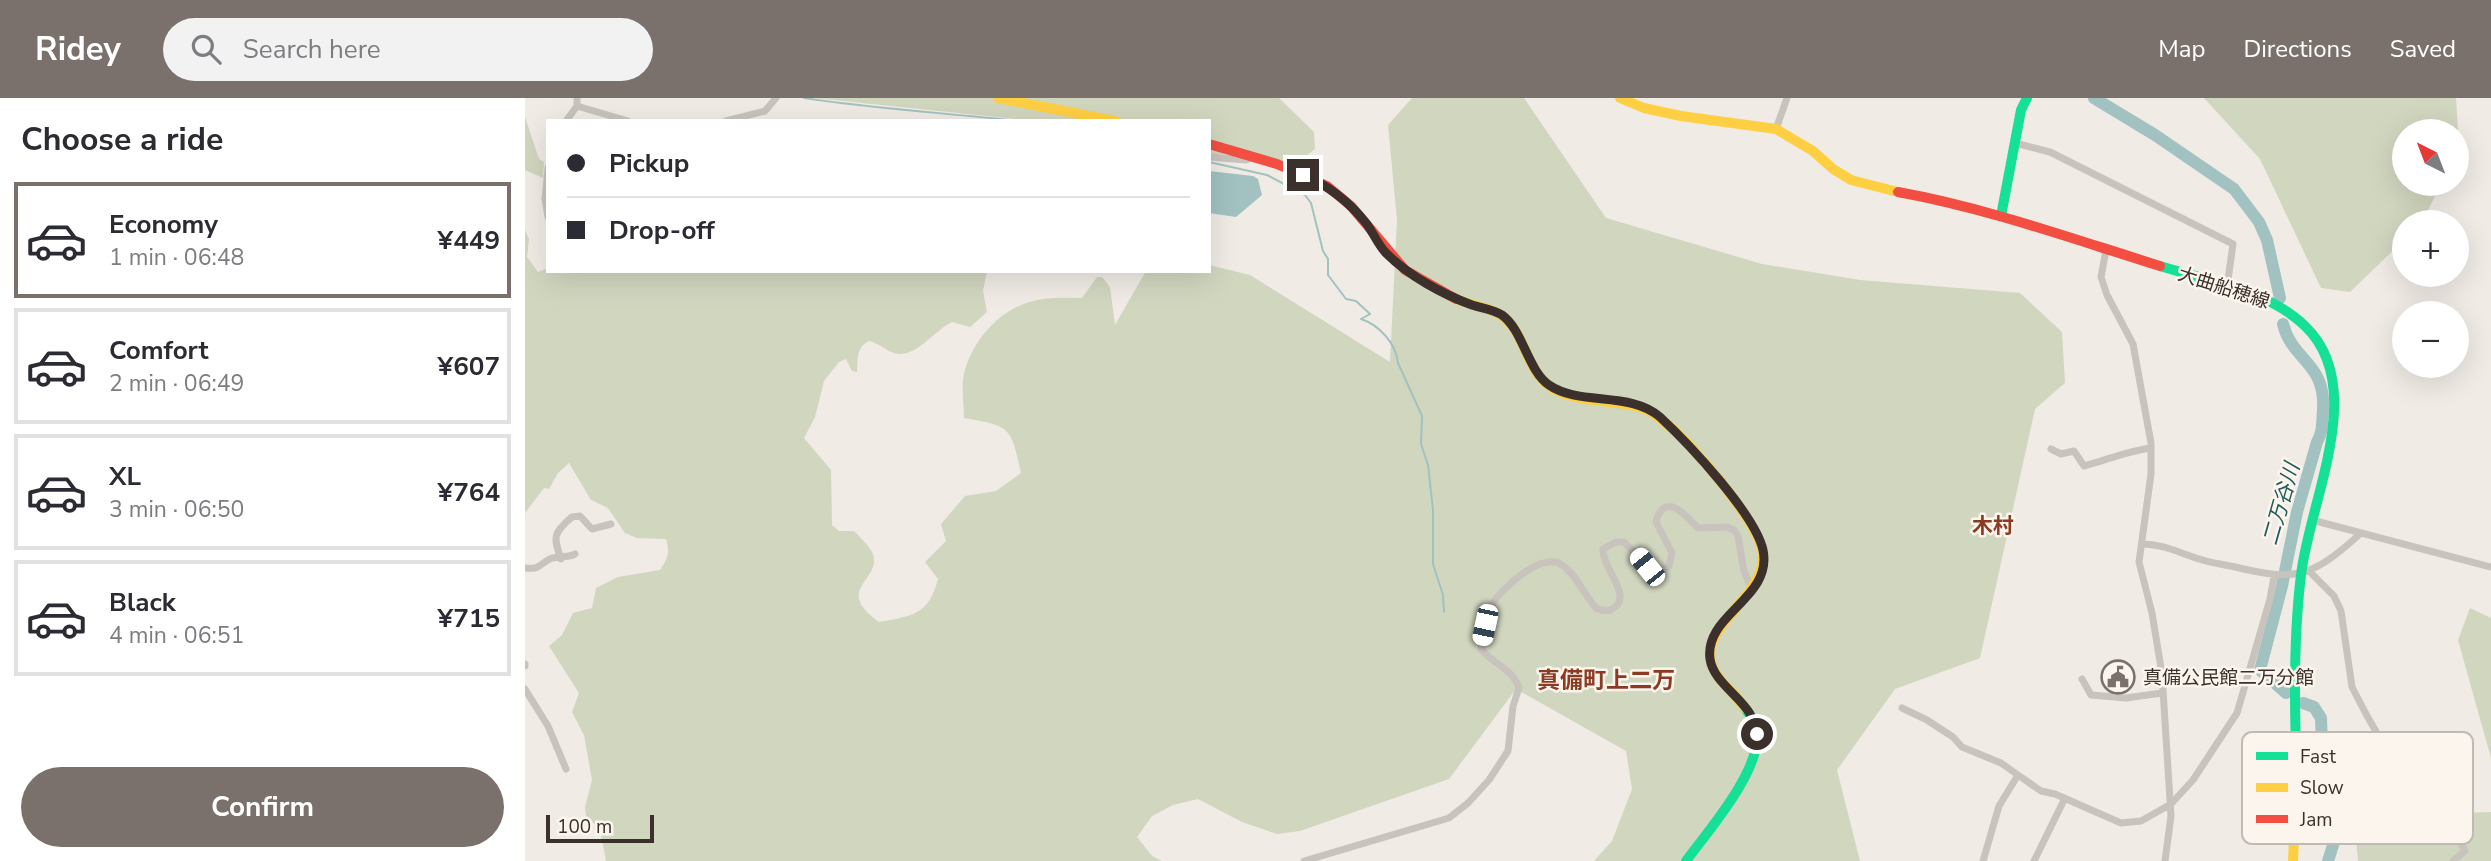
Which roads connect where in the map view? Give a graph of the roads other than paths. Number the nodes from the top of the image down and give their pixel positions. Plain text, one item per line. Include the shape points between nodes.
1 (776, 98) edge
2 (997, 98) edge
3 (1621, 98) edge
4 (1787, 98) edge
5 (2027, 98) edge
6 (577, 102) edge
7 (567, 119) edge
8 (623, 119) edge
9 (734, 119) edge
10 (1105, 119) edge
11 (1776, 129) junction
12 (2015, 142) junction
13 (1211, 145) edge
14 (1253, 157) junction
15 (1211, 158) edge
16 (2001, 216) junction
17 (2106, 250) junction
18 (2228, 280) dead end
19 (2151, 448) junction
20 (2051, 449) dead end
21 (2312, 520) junction
22 (611, 524) dead end
23 (2360, 534) junction
24 (2142, 544) junction
25 (575, 554) dead end
26 (561, 559) junction
27 (2491, 567) edge
28 (525, 568) edge
29 (2305, 572) junction
30 (2274, 577) junction
31 (1753, 592) junction
32 (2082, 679) dead end
33 (525, 690) edge
34 (2162, 693) junction
35 (1902, 708) dead end
36 (2295, 732) edge
37 (2375, 732) edge
38 (566, 769) dead end
39 (2018, 775) junction
40 (2064, 800) junction
41 (2171, 804) junction
42 (2461, 844) edge
43 (1304, 861) edge
44 (1686, 861) edge
45 (1983, 861) edge
46 (2034, 861) edge
47 (2165, 861) edge
48 (2453, 861) edge

1 - 9 street via 765,111
2 - 10 main road
3 - 11 main road, 大曲船穂線 via 1681,116
4 - 11 street
5 - 12 main road
6 - 7 street
6 - 8 street
11 - 16 main road, 大曲船穂線 via 1851,180
12 - 16 main road
12 - 18 street via 2050,152 2233,244
13 - 14 main road
14 - 15 street
14 - 31 main road via 1318,181 1339,196 1366,223 1385,252 1417,279 1502,315 1547,384 1566,393 1609,399 1657,415 1752,524 1763,551 1762,573
16 - 17 main road, 大曲船穂線
17 - 19 street via 2101,277 2133,344
17 - 21 main road, 大曲船穂線 via 2270,301 2298,318 2319,342 2332,372 2335,422
19 - 20 street via 2084,466 2074,451 2061,454
19 - 24 street
21 - 23 street
21 - 29 main road, 大曲船穂線
22 - 26 street via 592,529 580,516 572,517 556,535
23 - 27 street
23 - 29 street via 2338,554
24 - 30 street via 2157,544
24 - 34 street via 2139,562 2152,613
25 - 26 street
26 - 28 street via 554,557 536,569
29 - 30 street
29 - 36 main road, 大曲船穂線
29 - 37 street via 2334,596 2341,611 2352,687
30 - 41 street via 2237,713 2193,780
31 - 43 street via 1734,530 1698,528 1673,507 1665,508 1655,522 1672,553 1669,566 1661,572 1654,573 1624,542 1603,549 1602,557 1621,593 1612,609 1596,608 1561,564 1540,562 1531,567 1491,607 1482,640 1481,649 1513,674 1519,688 1508,751 1489,780 1449,818
31 - 44 main road via 1721,625 1711,643 1710,661 1750,715 1757,734 1753,756
32 - 34 street via 2091,695 2108,698
33 - 38 street via 548,726
34 - 41 street
35 - 39 street via 1954,737 1962,747
39 - 40 street
39 - 45 street via 1999,806
40 - 41 street via 2121,822 2141,821
40 - 46 street
41 - 47 street
42 - 48 street via 2465,851

